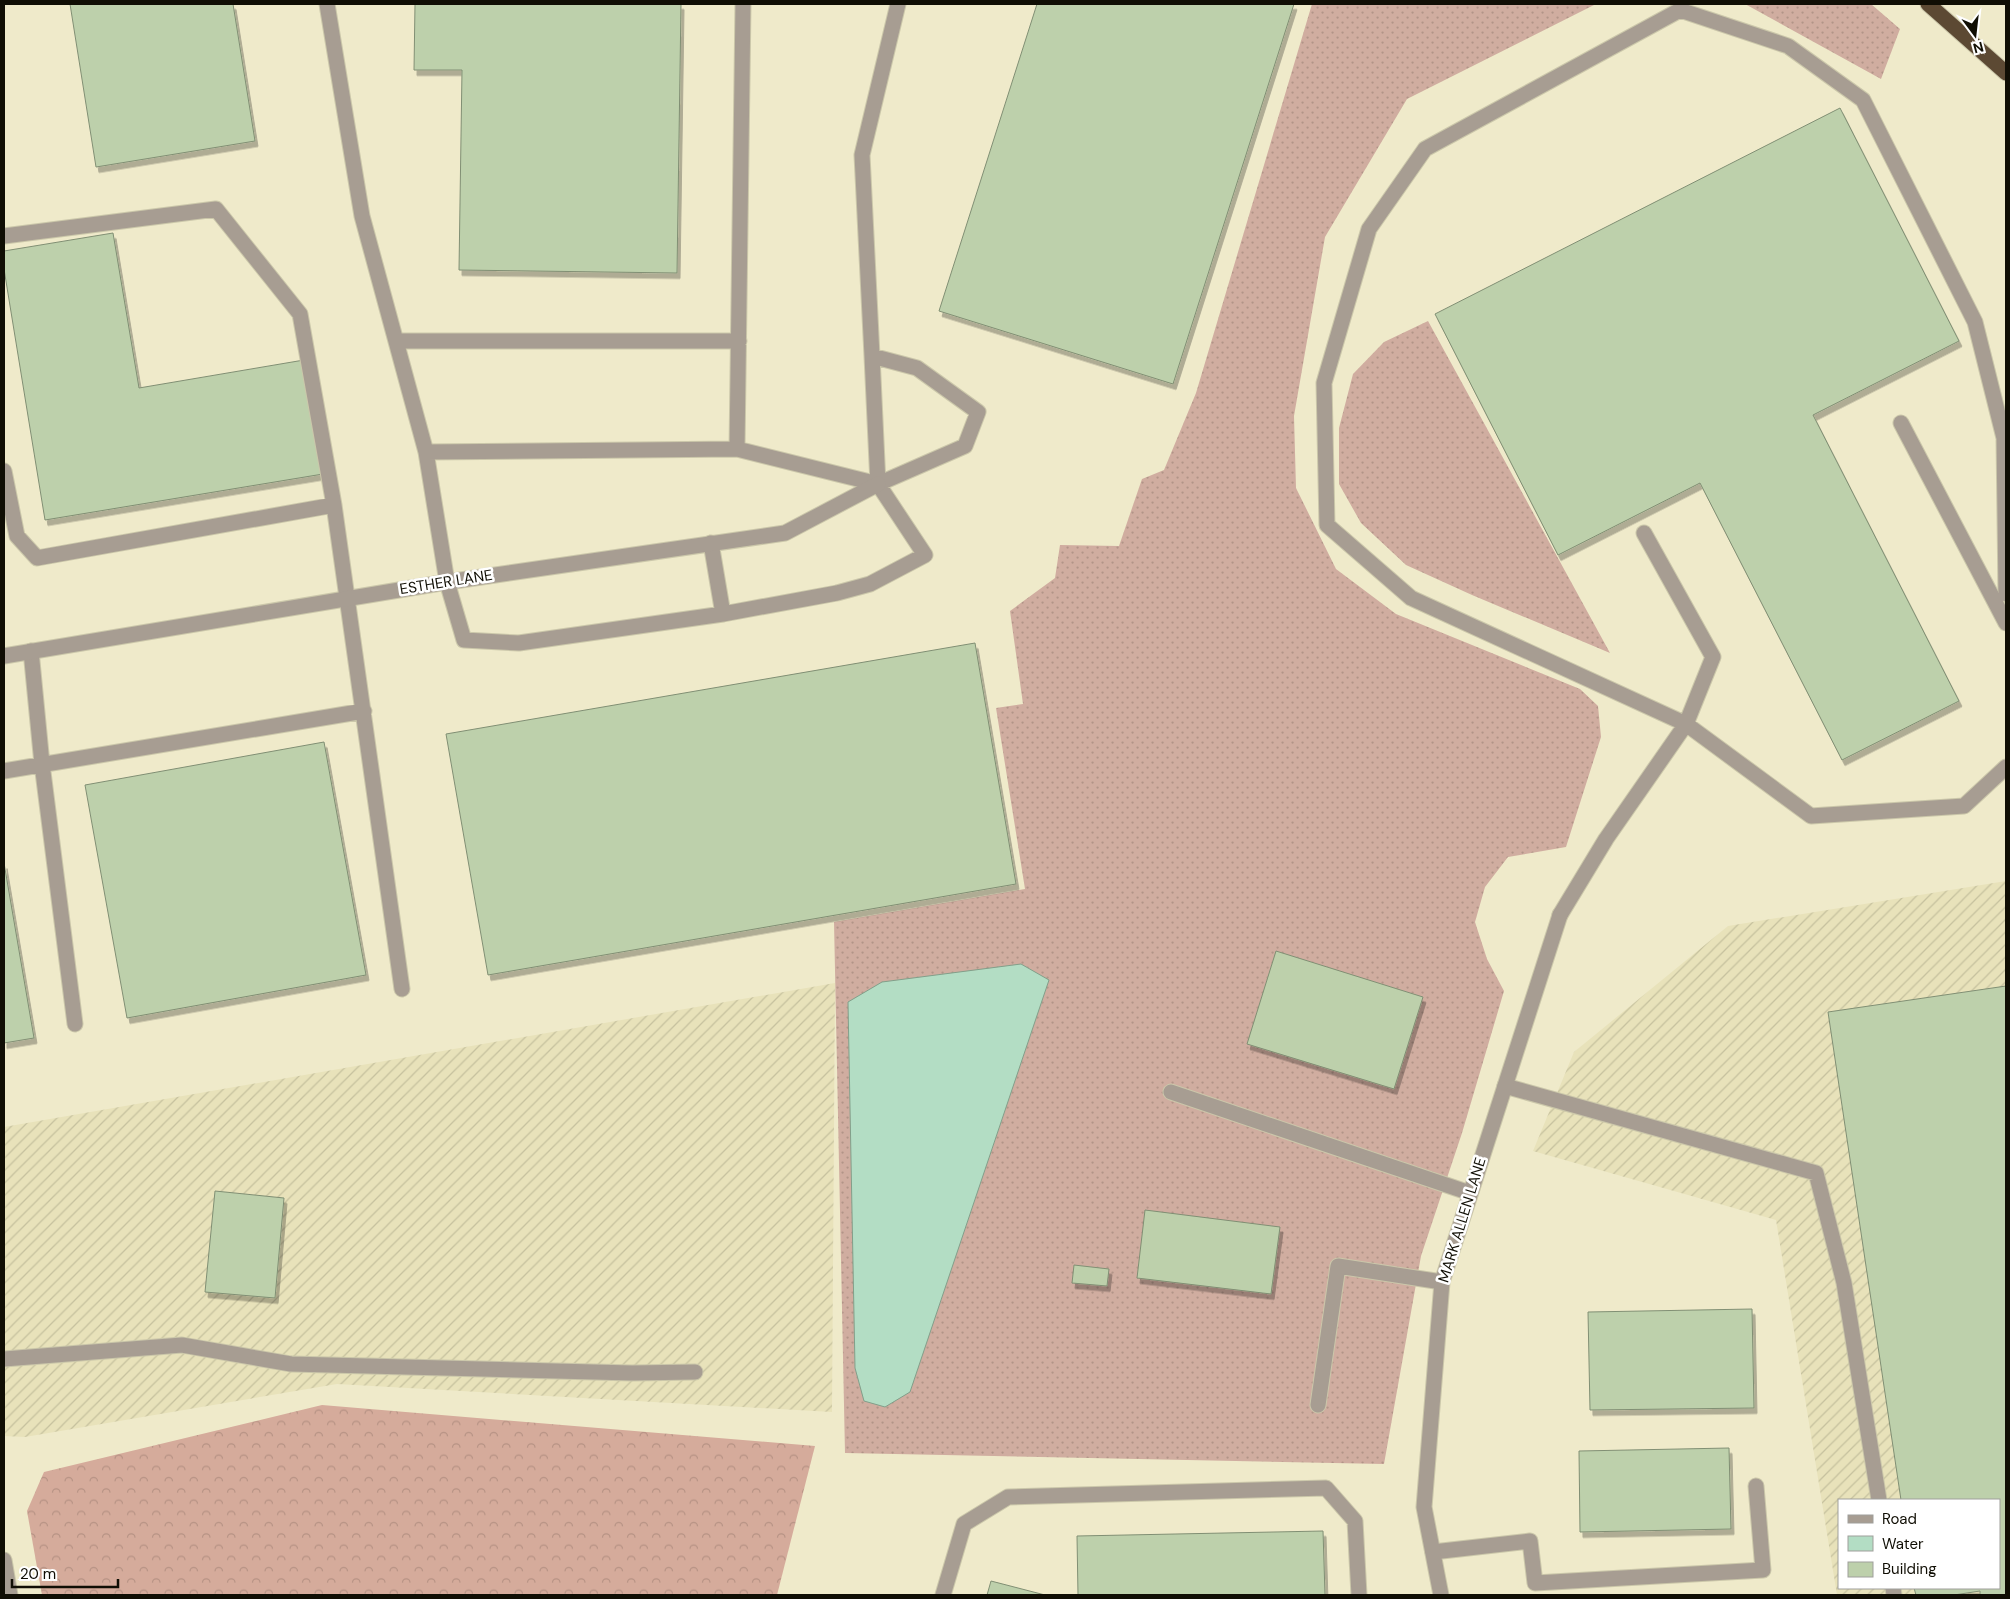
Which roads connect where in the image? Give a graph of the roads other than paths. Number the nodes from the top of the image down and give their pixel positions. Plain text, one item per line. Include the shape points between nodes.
1 (326, 4) edge
2 (743, 4) edge
3 (898, 4) edge
4 (1928, 4) edge
5 (2006, 74) edge
6 (4, 236) edge
7 (396, 341) junction
8 (739, 341) junction
9 (872, 356) junction
10 (1901, 423) dead end
11 (737, 449) junction
12 (426, 452) junction
13 (4, 471) edge
14 (878, 484) junction
15 (334, 505) junction
16 (1644, 533) dead end
17 (711, 543) junction
18 (447, 582) junction
19 (2006, 594) edge
20 (348, 598) junction
21 (723, 614) junction
22 (2006, 623) edge
23 (31, 651) junction
24 (4, 656) edge
25 (364, 711) junction
26 (1686, 724) junction
27 (42, 764) junction
28 (2006, 767) edge
29 (4, 770) edge
30 (402, 989) dead end
31 (75, 1024) dead end
32 (1505, 1086) junction
33 (1171, 1092) dead end
34 (1470, 1194) junction
35 (1442, 1282) junction
36 (4, 1359) edge
37 (696, 1372) dead end
38 (1318, 1405) dead end
39 (1756, 1486) dead end
40 (1879, 1499) edge
41 (1433, 1552) junction
42 (4, 1560) edge
43 (10, 1595) edge
44 (943, 1595) edge
45 (1359, 1595) edge
46 (1441, 1595) edge

1 - 7 street via 362,216
2 - 8 street
3 - 9 street via 862,155
4 - 5 highway
6 - 15 street via 216,209 300,314
7 - 8 street
7 - 12 street
8 - 11 street
9 - 14 street
9 - 14 street, ESTHER LANE via 917,368 978,412 965,446
10 - 22 street
11 - 12 street
11 - 14 street
12 - 18 street
13 - 15 street via 17,536 37,558
14 - 17 street, ESTHER LANE via 785,533
14 - 21 street via 925,554 870,584
15 - 20 street
16 - 26 street, MARK ALLEN LANE via 1713,657
17 - 18 street, ESTHER LANE
17 - 21 street
18 - 20 street, ESTHER LANE
18 - 21 street via 464,640 519,643
19 - 26 street via 2004,438 1975,322 1863,100 1788,46 1680,10 1425,149 1369,229 1324,383 1327,524 1412,598
20 - 23 street, ESTHER LANE
20 - 25 street
23 - 24 street, ESTHER LANE
23 - 27 street
25 - 27 street
25 - 30 street
26 - 28 street via 1811,816 1964,806
26 - 32 street, MARK ALLEN LANE via 1606,839 1560,915
27 - 29 street
27 - 31 street
32 - 34 street, MARK ALLEN LANE
32 - 40 street via 1816,1173 1844,1283
33 - 34 street
34 - 35 street, MARK ALLEN LANE
35 - 38 street via 1338,1266
35 - 41 street, MARK ALLEN LANE via 1424,1508
36 - 37 street via 182,1345 291,1364
39 - 41 street via 1763,1570 1535,1583 1530,1541
41 - 46 street, MARK ALLEN LANE
42 - 43 street
44 - 45 street via 964,1524 1008,1497 1326,1488 1355,1521

